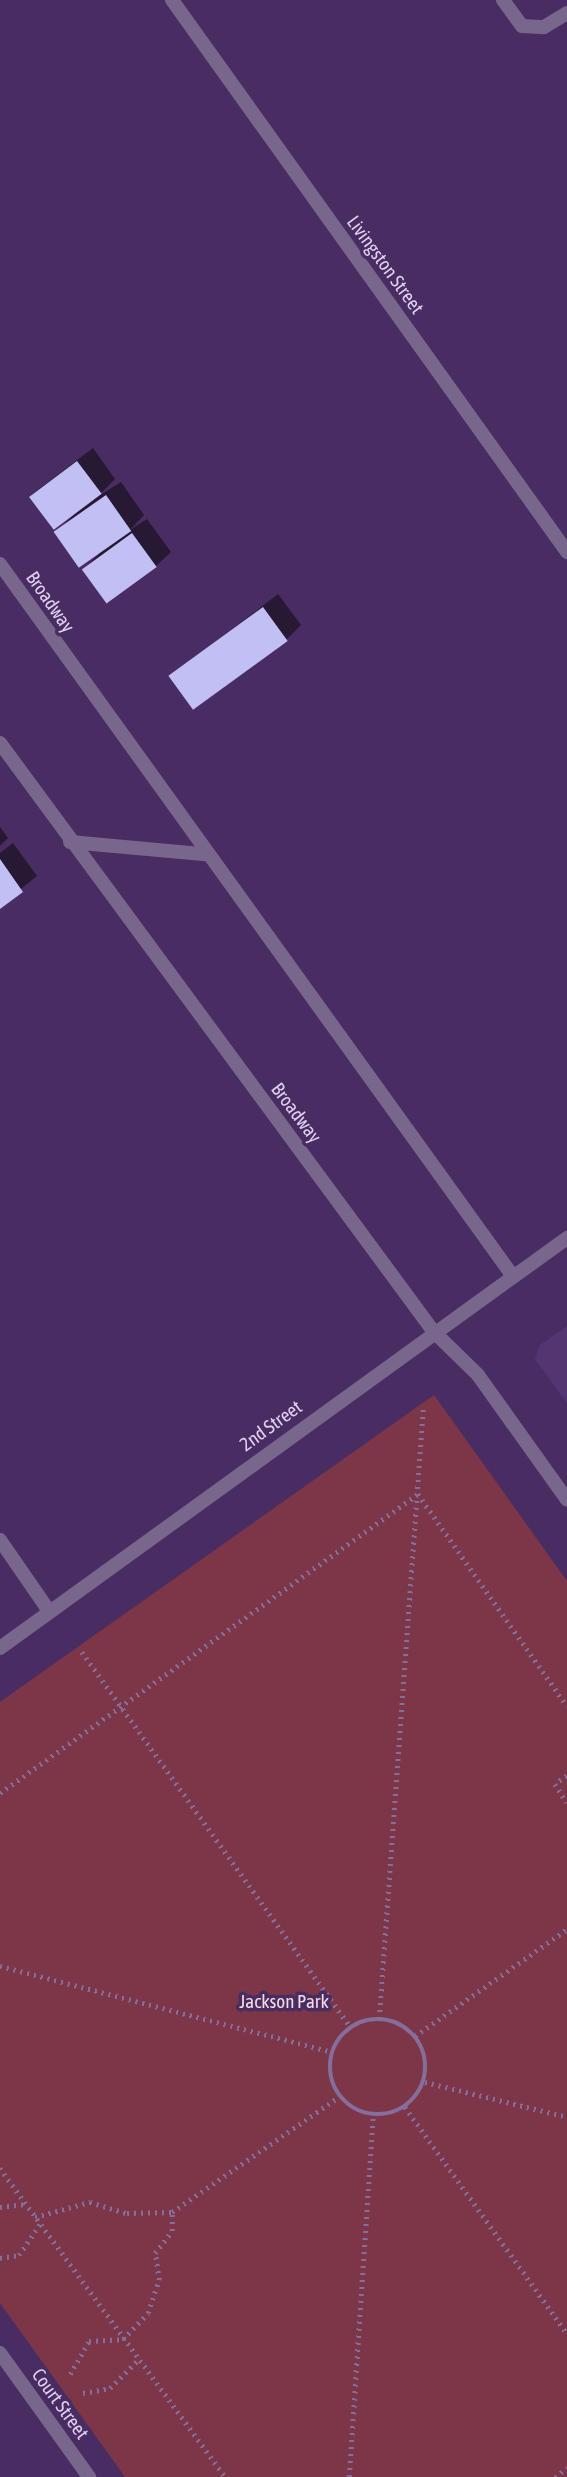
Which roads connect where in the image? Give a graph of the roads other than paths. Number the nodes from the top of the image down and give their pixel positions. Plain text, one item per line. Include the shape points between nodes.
1 (172, 0) edge
2 (503, 0) edge
3 (567, 13) edge
4 (567, 552) edge
5 (0, 564) edge
6 (0, 743) edge
7 (70, 842) junction
8 (203, 853) junction
9 (567, 1238) edge
10 (512, 1275) junction
11 (435, 1332) junction
12 (567, 1500) edge
13 (0, 1540) edge
14 (49, 1611) junction
15 (0, 1648) edge
16 (0, 2353) edge
17 (89, 2477) edge

1 - 4 street, Livingston Street
2 - 3 street via 522,26 544,27
5 - 8 street, Broadway
6 - 7 street, Broadway
7 - 8 street
7 - 11 street, Broadway
8 - 10 street, Broadway
9 - 10 street, 2nd Street
10 - 11 street, 2nd Street
11 - 12 street, Broadway via 478,1375
11 - 14 street, 2nd Street
13 - 14 street
14 - 15 street, 2nd Street
16 - 17 street, Court Street

